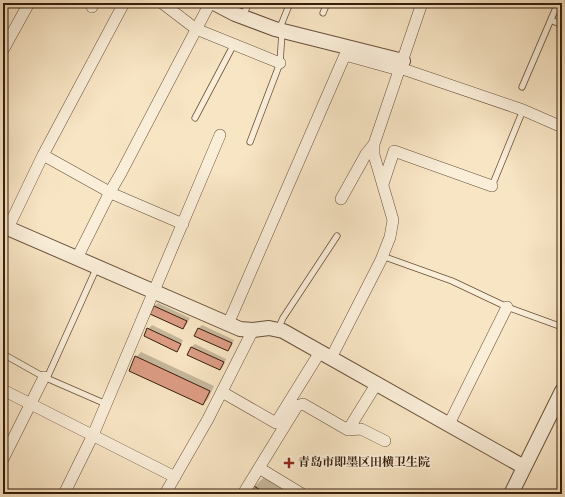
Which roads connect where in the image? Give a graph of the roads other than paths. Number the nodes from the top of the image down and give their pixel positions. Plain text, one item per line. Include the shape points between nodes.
1 (29, 3) edge
2 (124, 3) edge
3 (162, 3) edge
4 (210, 3) edge
5 (214, 3) edge
6 (249, 3) edge
7 (290, 3) edge
8 (326, 3) edge
9 (422, 3) edge
10 (558, 3) edge
11 (323, 13) dead end
12 (242, 17) junction
13 (550, 20) junction
14 (562, 26) edge
15 (196, 28) junction
16 (281, 34) junction
17 (234, 44) junction
18 (3, 50) edge
19 (280, 63) junction
20 (401, 66) junction
21 (522, 87) dead end
22 (523, 110) junction
23 (195, 118) dead end
24 (562, 127) edge
25 (220, 135) dead end
26 (250, 142) dead end
27 (374, 144) junction
28 (43, 155) junction
29 (384, 184) junction
30 (492, 186) joint
31 (110, 192) junction
32 (342, 199) dead end
33 (183, 224) junction
34 (6, 227) edge
35 (337, 236) dead end
36 (382, 256) junction
37 (78, 258) junction
38 (98, 267) junction
39 (154, 291) junction
40 (507, 306) junction
41 (228, 324) junction
42 (562, 327) edge
43 (254, 330) junction
44 (278, 330) junction
45 (3, 354) edge
46 (326, 355) junction
47 (45, 377) junction
48 (377, 383) junction
49 (3, 390) edge
50 (562, 391) edge
51 (222, 392) junction
52 (30, 404) junction
53 (106, 404) junction
54 (449, 424) junction
55 (348, 430) junction
56 (93, 435) junction
57 (385, 441) dead end
58 (3, 459) edge
59 (524, 467) junction
60 (259, 468) junction
61 (175, 477) junction
62 (64, 494) edge
63 (165, 494) edge
64 (244, 494) edge
65 (302, 494) edge
66 (511, 494) edge

1 - 18 street
2 - 28 street
3 - 15 street
4 - 15 street
5 - 12 street
6 - 12 lane
7 - 16 lane
8 - 11 lane
9 - 20 street
10 - 13 lane
12 - 16 street
13 - 14 lane
13 - 21 lane
15 - 17 street
15 - 31 street
16 - 19 lane
16 - 20 street
17 - 19 street
17 - 23 lane
19 - 26 lane
20 - 22 street
20 - 27 street
20 - 41 street via 345,55
22 - 24 street
22 - 30 lane
25 - 33 street
27 - 29 street via 374,155
27 - 32 street
28 - 31 street
28 - 34 street
29 - 30 street via 394,151
29 - 36 street via 393,220 390,237
31 - 33 street
31 - 37 street
33 - 39 street
34 - 37 street
35 - 44 lane via 283,318
36 - 40 lane via 452,280
36 - 46 street
37 - 38 street
38 - 39 street
38 - 47 lane
39 - 41 street
39 - 53 street
40 - 42 lane
40 - 54 street
41 - 43 street via 240,329
43 - 44 street
43 - 51 street
44 - 46 street
45 - 47 lane
46 - 48 street
46 - 51 street via 276,423
47 - 52 street
47 - 53 lane
48 - 54 street
48 - 55 street
49 - 52 street
50 - 59 street
51 - 61 street
52 - 56 street
52 - 58 street
53 - 56 street
54 - 59 street
55 - 57 street via 361,428
55 - 60 street via 303,404 297,406
56 - 61 street
56 - 62 street
59 - 66 street
60 - 64 street
60 - 65 street
61 - 63 street

